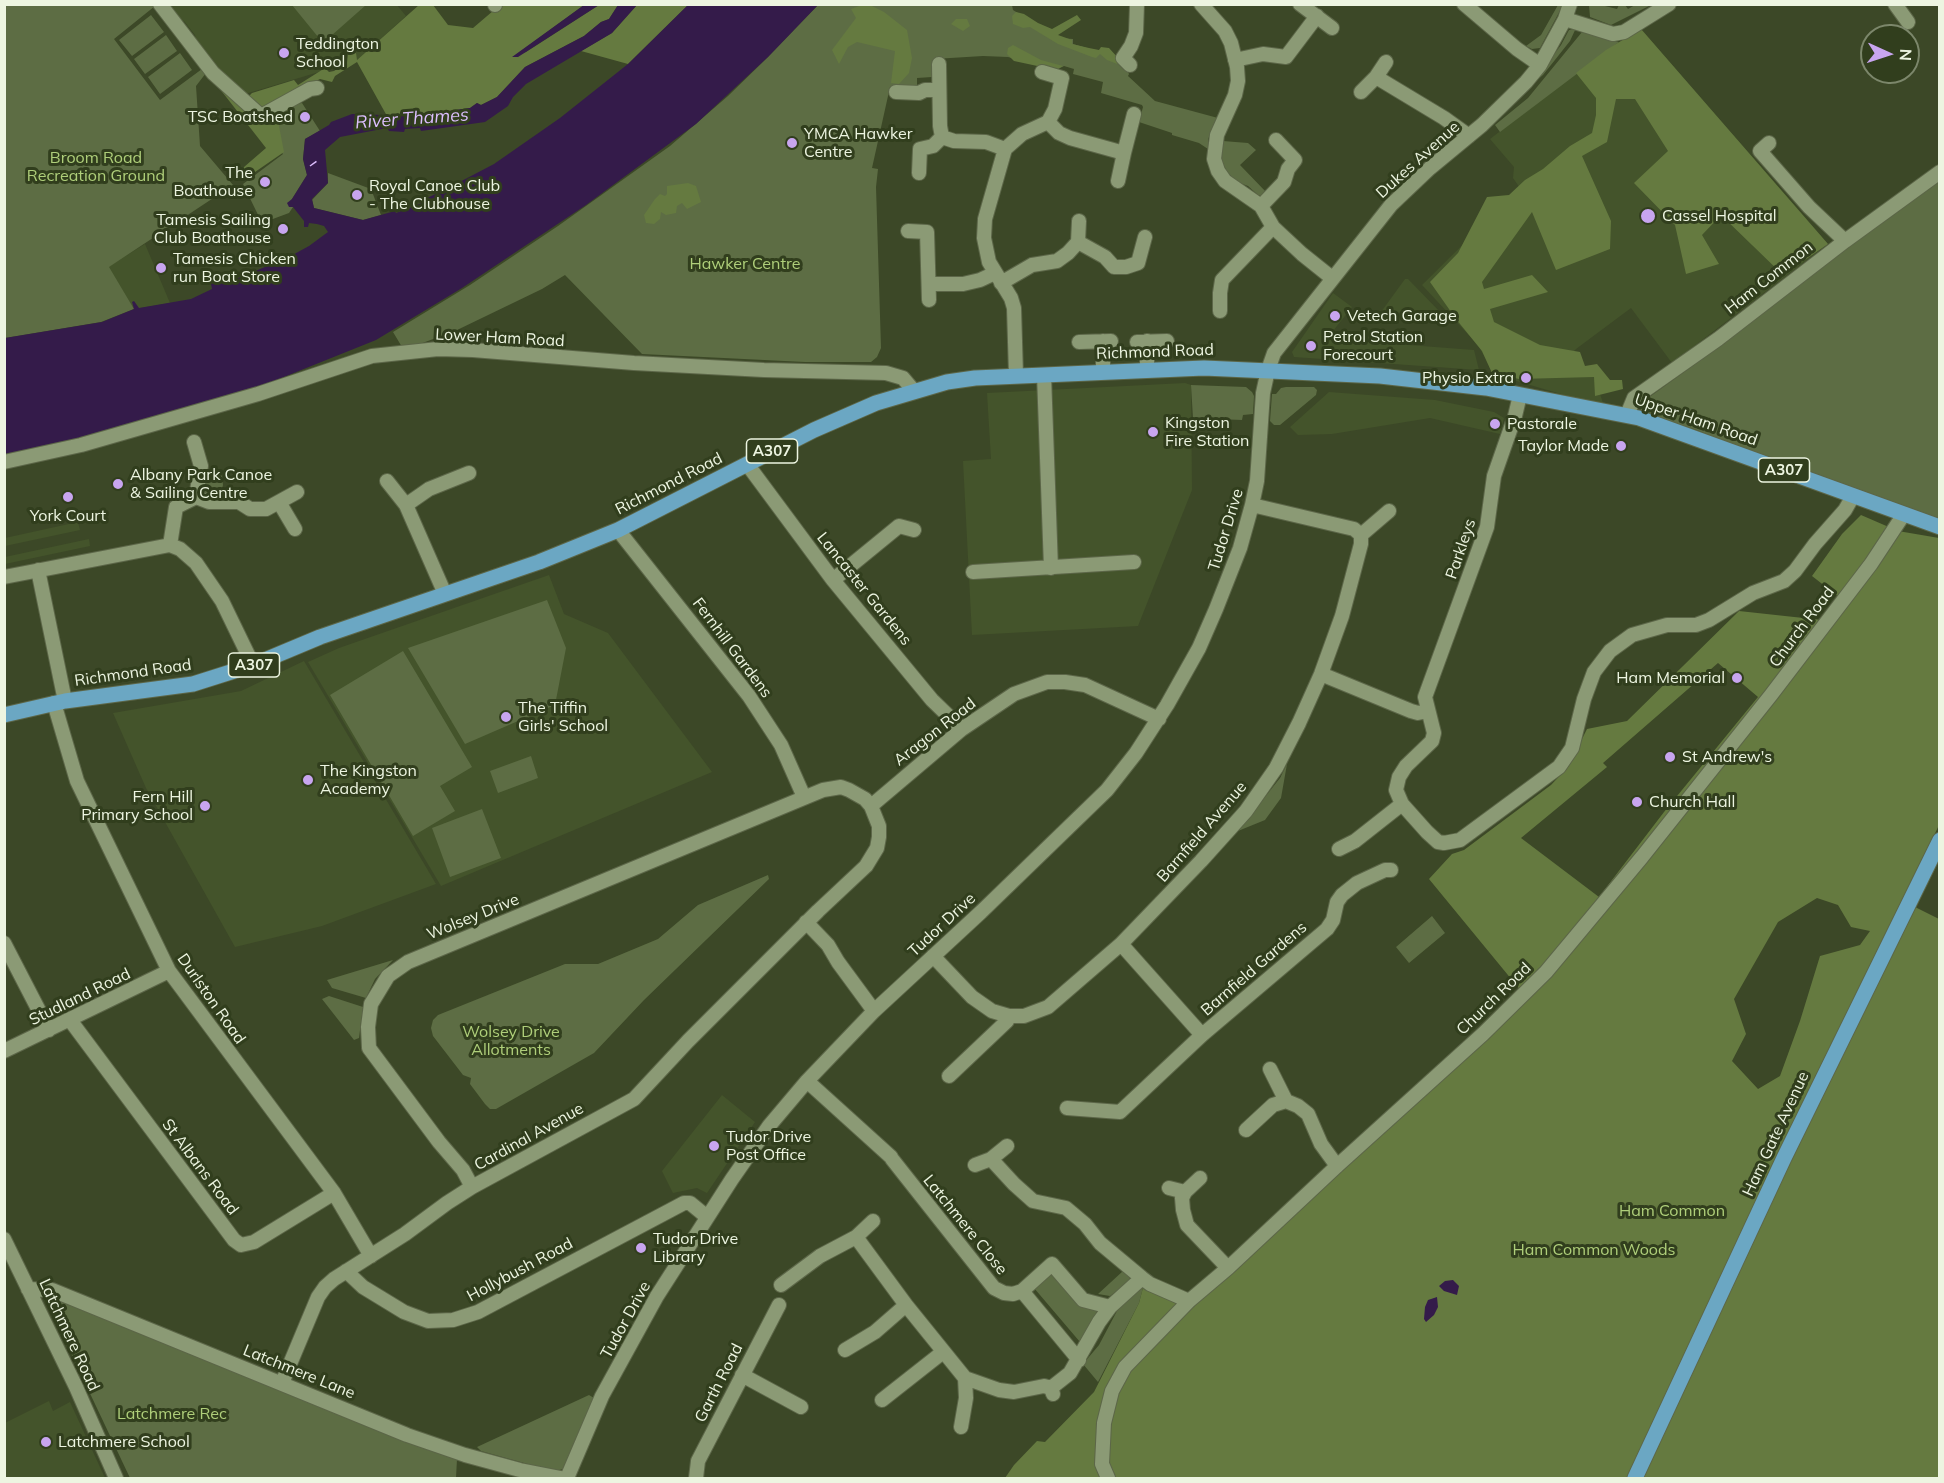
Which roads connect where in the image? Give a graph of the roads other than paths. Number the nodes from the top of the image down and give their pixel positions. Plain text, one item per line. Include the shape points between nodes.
1 (159, 4) edge
2 (1137, 4) edge
3 (1201, 4) edge
4 (1300, 4) edge
5 (1464, 4) edge
6 (1570, 4) edge
7 (1669, 4) edge
8 (1895, 4) edge
9 (1317, 16) junction
10 (1565, 19) junction
11 (1908, 22) dead end
12 (1332, 28) dead end
13 (1123, 58) dead end
14 (1235, 60) junction
15 (1386, 62) dead end
16 (939, 64) dead end
17 (1540, 65) junction
18 (1042, 72) dead end
19 (1376, 77) junction
20 (317, 88) dead end
21 (939, 90) junction
22 (896, 92) dead end
23 (1361, 92) dead end
24 (1134, 114) dead end
25 (1048, 122) junction
26 (1469, 136) junction
27 (942, 137) junction
28 (1276, 140) dead end
29 (1769, 143) dead end
30 (1005, 149) junction
31 (1124, 153) junction
32 (1940, 172) edge
33 (919, 173) dead end
34 (1118, 181) dead end
35 (1261, 206) junction
36 (1079, 221) dead end
37 (1273, 227) junction
38 (908, 231) dead end
39 (942, 231) dead end
40 (927, 232) junction
41 (1145, 237) dead end
42 (1845, 241) junction
43 (1078, 242) junction
44 (998, 278) junction
45 (1332, 278) junction
46 (930, 284) junction
47 (929, 300) dead end
48 (1220, 311) dead end
49 (1167, 341) dead end
50 (1079, 342) dead end
51 (1147, 369) junction
52 (1268, 370) junction
53 (1103, 371) junction
54 (1016, 375) junction
55 (1044, 375) junction
56 (1432, 381) joint
57 (910, 392) junction
58 (1520, 395) junction
59 (1627, 415) junction
60 (194, 442) dead end
61 (4, 462) edge
62 (747, 465) junction
63 (469, 473) dead end
64 (387, 481) dead end
65 (297, 492) dead end
66 (1853, 496) junction
67 (196, 497) junction
68 (279, 502) junction
69 (406, 505) junction
70 (1252, 505) junction
71 (1389, 511) dead end
72 (1904, 514) junction
73 (1940, 527) edge
74 (295, 529) dead end
75 (618, 530) junction
76 (914, 530) dead end
77 (1361, 535) junction
78 (170, 545) junction
79 (1134, 562) dead end
80 (1051, 568) junction
81 (38, 570) junction
82 (973, 572) dead end
83 (4, 577) edge
84 (833, 580) junction
85 (445, 594) junction
86 (253, 665) junction
87 (1321, 674) junction
88 (59, 702) junction
89 (1428, 711) junction
90 (4, 715) edge
91 (1159, 719) junction
92 (962, 729) junction
93 (804, 797) junction
94 (1402, 804) junction
95 (871, 806) junction
96 (1940, 840) edge
97 (1339, 849) dead end
98 (1391, 870) dead end
99 (806, 922) junction
100 (4, 942) edge
101 (1121, 944) junction
102 (933, 956) junction
103 (169, 971) junction
104 (874, 1011) junction
105 (1009, 1016) junction
106 (70, 1020) junction
107 (49, 1030) junction
108 (1202, 1035) junction
109 (4, 1051) edge
110 (1270, 1069) dead end
111 (949, 1076) dead end
112 (807, 1081) junction
113 (1286, 1101) junction
114 (1067, 1108) dead end
115 (1246, 1130) dead end
116 (1007, 1146) dead end
117 (991, 1158) junction
118 (975, 1165) dead end
119 (1337, 1166) junction
120 (1200, 1178) dead end
121 (472, 1187) junction
122 (1169, 1188) dead end
123 (1185, 1192) junction
124 (334, 1193) junction
125 (707, 1217) junction
126 (873, 1221) dead end
127 (856, 1237) junction
128 (4, 1239) edge
129 (371, 1256) junction
130 (1228, 1268) junction
131 (346, 1271) junction
132 (1142, 1278) junction
133 (782, 1285) dead end
134 (28, 1289) junction
135 (1022, 1291) junction
136 (1189, 1301) junction
137 (779, 1305) dead end
138 (906, 1305) junction
139 (1110, 1307) junction
140 (844, 1350) dead end
141 (943, 1352) junction
142 (1079, 1360) junction
143 (742, 1375) junction
144 (965, 1378) junction
145 (282, 1383) junction
146 (882, 1400) dead end
147 (801, 1407) dead end
148 (961, 1427) dead end
149 (116, 1479) edge
150 (561, 1479) edge
151 (567, 1479) edge
152 (696, 1479) edge
153 (1108, 1479) edge
154 (1635, 1479) edge

1 - 20 street via 213,73 261,116
2 - 13 street via 1136,33
3 - 14 street via 1225,31
4 - 9 street
5 - 17 street
6 - 10 street, Dukes Avenue
7 - 10 street via 1624,32 1613,34
8 - 11 street
9 - 12 street
9 - 14 street via 1286,57 1263,54
10 - 17 street, Dukes Avenue
14 - 35 street via 1238,81 1217,135 1214,159 1225,181
15 - 19 street
16 - 21 street
17 - 26 street, Dukes Avenue via 1514,96
18 - 25 street via 1064,72
19 - 23 street
19 - 26 street
21 - 22 street
21 - 27 street
24 - 31 street
25 - 30 street via 1022,134
25 - 31 street via 1070,138
26 - 45 street, Dukes Avenue via 1391,205
27 - 30 street via 986,142
27 - 33 street via 933,146 920,149
28 - 35 street via 1295,160 1284,182
29 - 42 street via 1760,151
30 - 44 street via 985,219 989,262
31 - 34 street
32 - 42 street, Ham Common
35 - 37 street
36 - 43 street
37 - 45 street
37 - 48 street via 1222,280
38 - 40 street
39 - 40 street
40 - 46 street
41 - 43 street via 1141,268 1114,267 1105,257
42 - 59 street, Ham Common via 1634,398
43 - 44 street via 1057,261 1032,265
44 - 46 street
44 - 54 street via 1014,308
45 - 52 street, Dukes Avenue via 1279,345
46 - 47 street
49 - 51 street via 1142,341
50 - 53 street via 1107,341
51 - 52 main road, Richmond Road / A307
51 - 53 main road, Richmond Road / A307
52 - 56 main road, Richmond Road / A307
52 - 70 street, Tudor Drive
53 - 55 main road, Richmond Road / A307
54 - 55 main road, Richmond Road / A307
54 - 57 main road, Richmond Road / A307 via 947,382
55 - 80 street
56 - 58 main road, Upper Ham Road / A307
57 - 61 street, Lower Ham Road via 906,381 886,373 764,370 438,349 355,361 265,392 81,445
57 - 62 main road, Richmond Road / A307 via 814,430
58 - 59 main road, Upper Ham Road / A307
58 - 89 street, Parkleys via 1494,476 1486,527 1425,697
59 - 66 main road, Upper Ham Road / A307
60 - 67 street via 201,466
62 - 75 main road, Richmond Road / A307
62 - 84 street, Lancaster Gardens
63 - 69 street via 429,489
64 - 69 street
65 - 68 street
66 - 72 main road, Upper Ham Road / A307
66 - 94 street via 1784,581 1753,593 1703,623 1667,626 1632,635 1610,651 1594,672 1572,748 1559,767 1460,840 1438,842
67 - 68 street via 209,502 239,502 250,509 266,509
67 - 78 street via 176,507
68 - 74 street
69 - 85 street
70 - 77 street via 1354,529
70 - 91 street, Tudor Drive via 1216,609
71 - 77 street
72 - 73 main road, Upper Ham Road / A307
72 - 119 street, Church Road via 1871,564 1771,694 1546,972
75 - 85 main road, Richmond Road / A307
75 - 93 street, Fernhill Gardens via 749,696 782,745
76 - 84 street via 900,525
77 - 87 street, Barnfield Avenue via 1342,616
78 - 81 street
78 - 86 street via 196,563 222,601
79 - 80 street
80 - 82 street
81 - 83 street
81 - 88 street, Durlston Road
84 - 92 street, Lancaster Gardens via 932,700
85 - 86 main road, Richmond Road / A307 via 320,637
86 - 88 main road, Richmond Road / A307 via 193,684
87 - 89 street via 1411,711
87 - 101 street, Barnfield Avenue via 1276,768 1246,811
88 - 90 main road, Richmond Road / A307
88 - 103 street, Durlston Road via 77,781
89 - 94 street, Parkleys via 1434,733 1432,741 1399,777 1396,790
91 - 92 street, Aragon Road via 1085,685 1047,682 1014,694
91 - 102 street, Tudor Drive via 1107,790
92 - 95 street, Aragon Road
93 - 95 street via 841,787
93 - 121 street, Wolsey Drive via 408,962 388,976 371,1004 369,1048 464,1170
94 - 97 street
95 - 99 street via 879,826 872,858
96 - 154 main road, Ham Gate Avenue via 1784,1158
98 - 108 street, Barnfield Gardens via 1358,883 1342,895 1327,929
99 - 104 street via 828,945
99 - 121 street, Cardinal Avenue via 634,1099
100 - 107 street
101 - 105 street, Barnfield Avenue via 1048,1007 1024,1016
101 - 108 street, Barnfield Gardens
102 - 104 street, Tudor Drive
102 - 105 street via 972,997 992,1011
103 - 106 street, Studland Road
103 - 124 street, Durlston Road
104 - 112 street, Tudor Drive
105 - 111 street
106 - 107 street, Studland Road
106 - 124 street, St Albans Road via 241,1245 254,1242
107 - 109 street, Studland Road
108 - 114 street, Barnfield Gardens via 1120,1112
110 - 113 street
112 - 125 street, Tudor Drive via 769,1126
112 - 135 street, Latchmere Close via 891,1158 994,1288 1013,1294
113 - 115 street via 1273,1105
113 - 119 street via 1308,1114 1321,1144
116 - 117 street
117 - 118 street
117 - 132 street via 1033,1201 1066,1208
119 - 130 street, Church Road
120 - 123 street
121 - 129 street, Cardinal Avenue
122 - 123 street
123 - 130 street via 1182,1198 1187,1225
124 - 129 street, Durlston Road
125 - 131 street, Hollybush Road via 690,1203 684,1203 478,1312 453,1320 428,1321 404,1312 363,1287
125 - 151 street, Tudor Drive via 657,1296 602,1396
126 - 127 street
127 - 133 street via 820,1256
127 - 138 street
128 - 134 street, Latchmere Road
129 - 131 street, Cardinal Avenue
130 - 136 street, Church Road
131 - 145 street, Cardinal Avenue via 318,1297
132 - 136 street
132 - 139 street
134 - 145 street, Latchmere Lane via 52,1290
134 - 149 street, Latchmere Road
135 - 139 street via 1052,1264 1083,1300
135 - 142 street
136 - 153 street, Church Road via 1125,1367 1112,1391 1104,1423 1102,1464
137 - 143 street, Garth Road
138 - 140 street via 875,1332
138 - 141 street
139 - 142 street
141 - 144 street
141 - 146 street
142 - 144 street via 1052,1391 1044,1386 1014,1392 999,1390
143 - 147 street
143 - 152 street, Garth Road via 698,1461
144 - 148 street
145 - 150 street, Latchmere Lane via 465,1455

